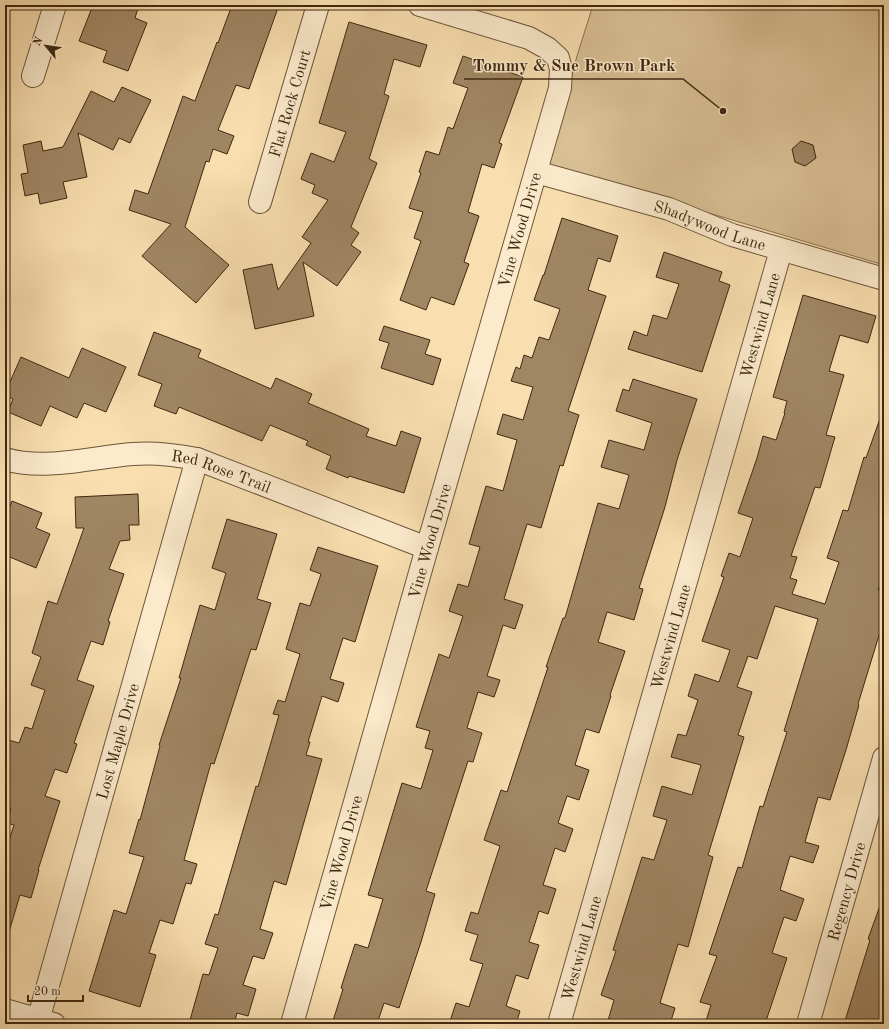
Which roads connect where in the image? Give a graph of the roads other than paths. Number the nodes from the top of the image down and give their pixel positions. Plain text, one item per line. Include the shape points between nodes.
1 (55, 5) edge
2 (318, 5) edge
3 (420, 5) edge
4 (33, 76) dead end
5 (536, 172) junction
6 (260, 202) dead end
7 (781, 250) junction
8 (884, 279) edge
9 (5, 459) edge
10 (197, 459) junction
11 (427, 548) junction
12 (884, 758) edge
13 (5, 1010) edge
14 (43, 1022) edge
15 (292, 1024) edge
16 (559, 1024) edge
17 (808, 1024) edge

1 - 4 street
2 - 6 street, Flat Rock Court
3 - 5 street, Vine Wood Drive via 528,38 547,48 558,58 561,69 560,88
5 - 7 street, Shadywood Lane via 669,209 732,235
5 - 11 street, Vine Wood Drive
7 - 8 street, Shadywood Lane
7 - 16 street, Westwind Lane
9 - 10 street, Red Rose Trail via 34,464 134,454 166,454
10 - 11 street, Red Rose Trail
10 - 14 street, Lost Maple Drive
11 - 15 street, Vine Wood Drive
12 - 17 street, Regency Drive
13 - 14 street

